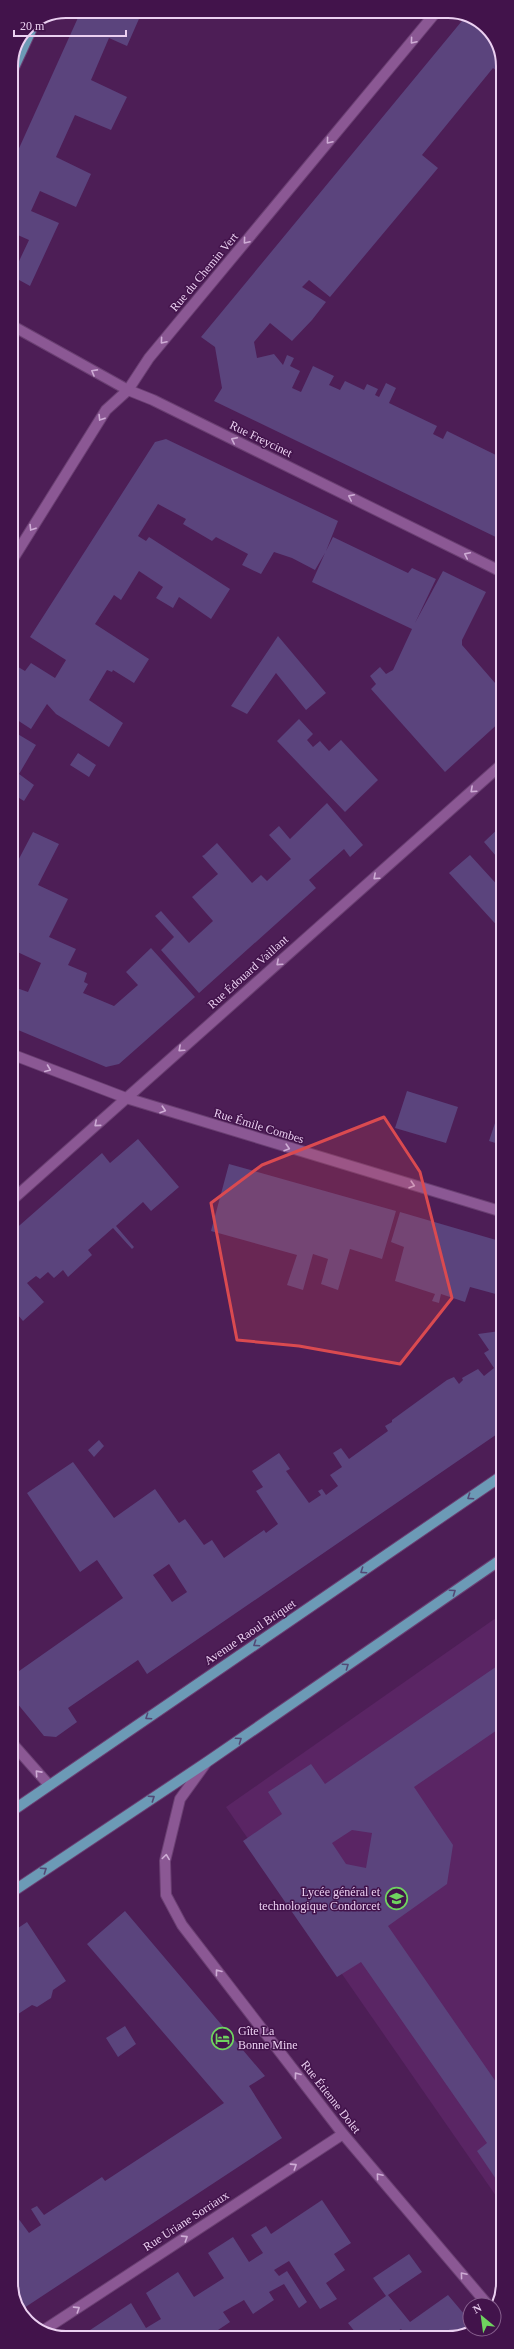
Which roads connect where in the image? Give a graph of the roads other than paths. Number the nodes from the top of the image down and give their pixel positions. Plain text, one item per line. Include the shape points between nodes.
1 (432, 18) edge
2 (28, 36) edge
3 (19, 57) edge
4 (18, 329) edge
5 (128, 390) junction
6 (18, 551) edge
7 (496, 569) edge
8 (496, 769) edge
9 (18, 1056) edge
10 (126, 1098) junction
11 (18, 1195) edge
12 (496, 1210) edge
13 (496, 1480) edge
14 (496, 1563) edge
15 (18, 1750) edge
16 (207, 1762) junction
17 (48, 1785) junction
18 (18, 1807) edge
19 (18, 1888) edge
20 (343, 2134) junction
21 (481, 2297) edge
22 (48, 2327) edge

1 -> 5 street, Rue du Chemin Vert via 149,358
2 - 3 main road
5 -> 4 street, Rue Freycinet
5 -> 6 street, Rue du Chemin Vert via 106,410
7 -> 5 street, Rue Freycinet
8 -> 10 street, Rue Édouard Vaillant
9 -> 10 street, Rue Émile Combes
10 -> 11 street, Rue Édouard Vaillant
10 -> 12 street, Rue Émile Combes
13 -> 17 main road, Avenue Raoul Briquet
16 -> 14 main road
17 -> 15 street
19 -> 16 main road
20 -> 16 street, Rue Étienne Dolet via 182,1925 166,1896 165,1861 180,1799
17 - 18 main road, Avenue Raoul Briquet
21 -> 20 street, Rue Étienne Dolet
22 -> 20 street, Rue Uriane Sorriaux

